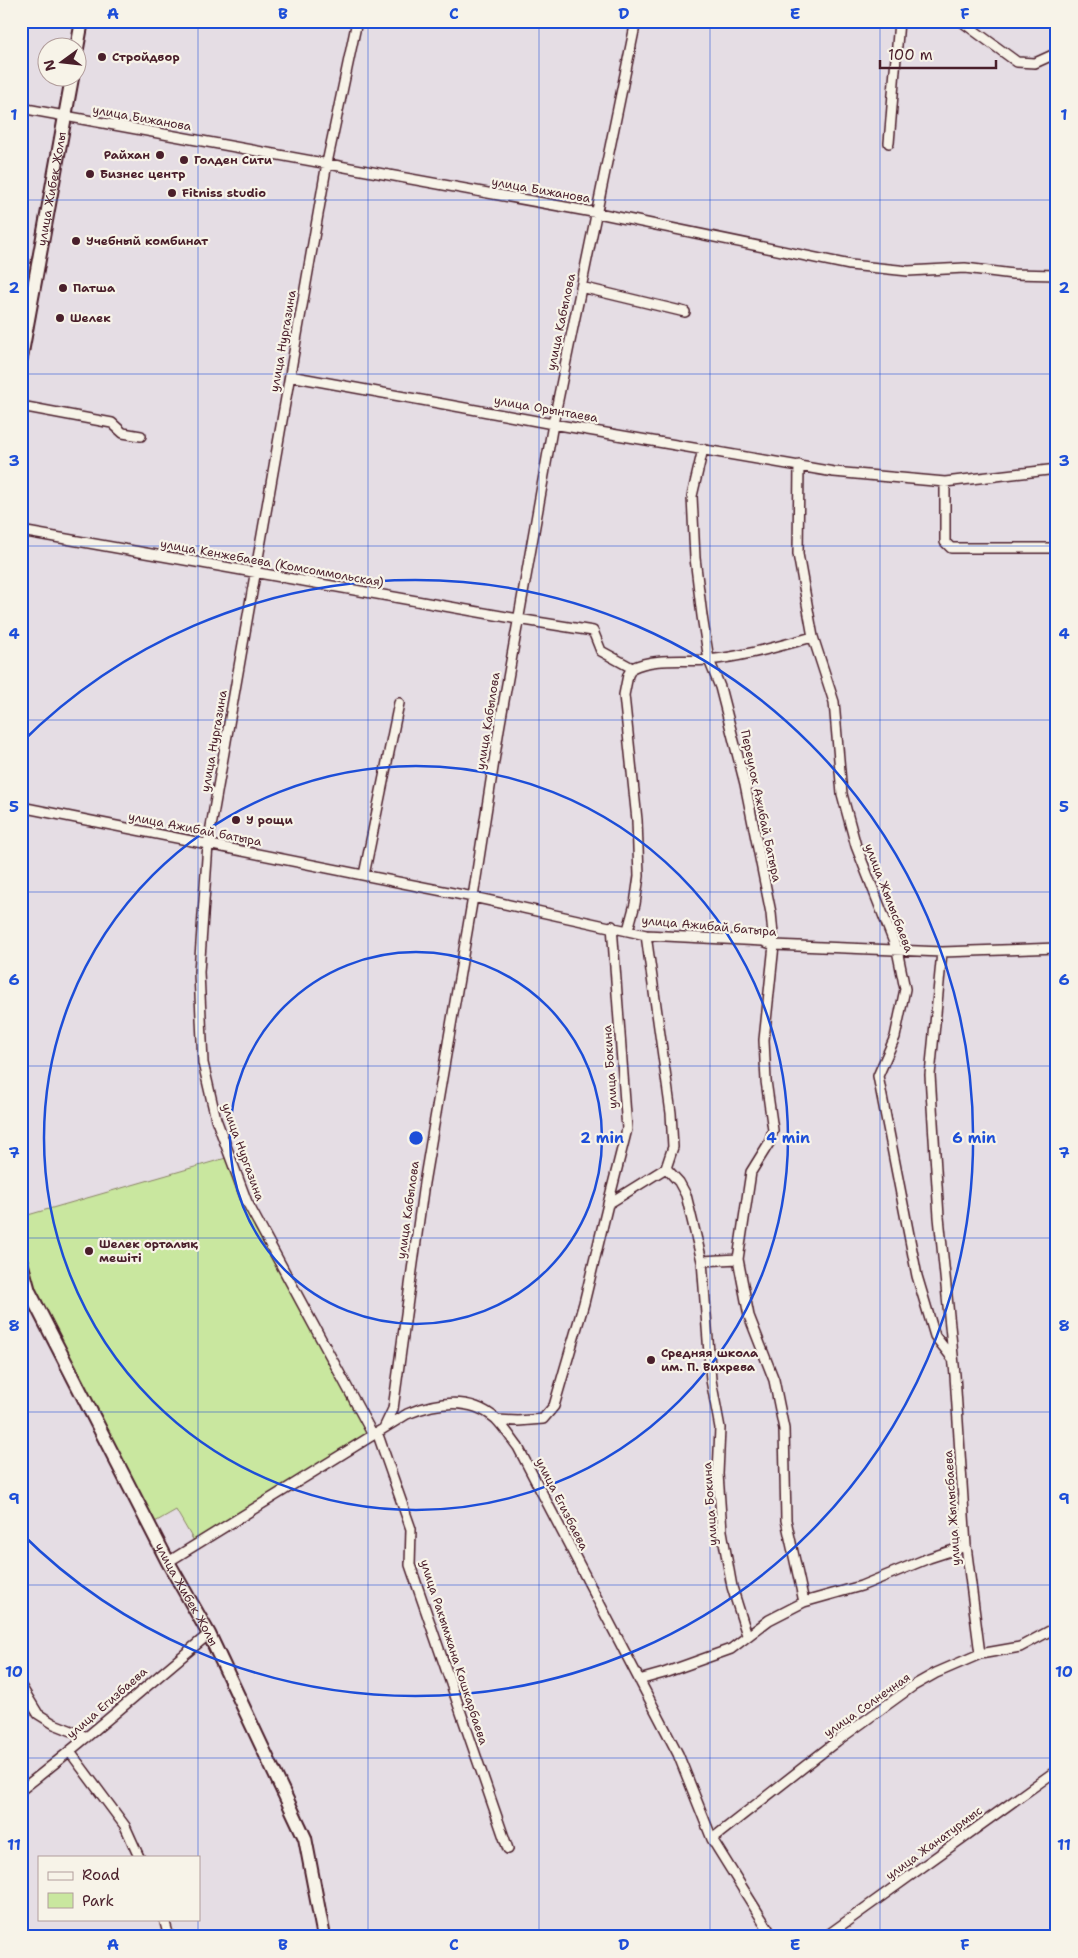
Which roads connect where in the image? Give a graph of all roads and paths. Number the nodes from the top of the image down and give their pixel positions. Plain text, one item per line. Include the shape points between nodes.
1 (82, 21) edge
2 (357, 21) edge
3 (636, 21) edge
4 (899, 21) edge
5 (961, 21) edge
6 (79, 38) edge
7 (1057, 54) edge
8 (70, 88) edge
9 (21, 108) edge
10 (65, 116) junction
11 (889, 144) dead end
12 (327, 164) junction
13 (598, 213) junction
14 (1057, 275) edge
15 (581, 287) junction
16 (685, 312) dead end
17 (25, 319) edge
18 (21, 358) edge
19 (290, 376) junction
20 (21, 406) edge
21 (553, 424) junction
22 (141, 436) dead end
23 (702, 449) junction
24 (799, 465) junction
25 (1057, 469) edge
26 (945, 482) junction
27 (21, 531) edge
28 (1057, 548) edge
29 (256, 574) junction
30 (518, 619) junction
31 (813, 637) junction
32 (709, 660) junction
33 (632, 668) junction
34 (399, 703) dead end
35 (21, 807) edge
36 (208, 844) junction
37 (364, 875) junction
38 (473, 897) junction
39 (612, 926) junction
40 (628, 930) junction
41 (646, 935) junction
42 (774, 945) junction
43 (1057, 948) edge
44 (897, 950) junction
45 (942, 952) junction
46 (666, 1168) junction
47 (608, 1204) junction
48 (738, 1259) junction
49 (702, 1261) junction
50 (21, 1262) edge
51 (25, 1293) edge
52 (953, 1359) junction
53 (497, 1420) junction
54 (378, 1432) junction
55 (966, 1546) junction
56 (168, 1562) junction
57 (804, 1602) junction
58 (1057, 1627) edge
59 (209, 1634) junction
60 (747, 1636) junction
61 (980, 1654) junction
62 (639, 1680) junction
63 (21, 1686) edge
64 (87, 1737) junction
65 (70, 1752) junction
66 (1057, 1770) edge
67 (21, 1790) edge
68 (712, 1839) junction
69 (508, 1849) dead end
70 (139, 1856) edge
71 (164, 1920) edge
72 (1057, 1932) edge
73 (169, 1937) edge
74 (324, 1937) edge
75 (774, 1937) edge
76 (825, 1937) edge
77 (1050, 1937) edge

1 - 6 main road
2 - 12 street, улица Нургазина
3 - 13 street, улица Кабылова
4 - 11 street
5 - 7 street via 1017,62 1035,63
8 - 10 main road, улица Жибек Жолы
9 - 10 street, улица Бижанова
10 - 12 street, улица Бижанова
10 - 17 main road, улица Жибек Жолы
12 - 13 street, улица Бижанова
12 - 19 street, улица Нургазина
13 - 14 street, улица Бижанова via 850,265 908,271 965,268
13 - 15 street, улица Кабылова
15 - 16 street
15 - 21 street, улица Кабылова
17 - 18 main road, улица Жибек Жолы
19 - 21 street, улица Орынтаева
19 - 29 street, улица Нургазина
20 - 22 street via 112,423 123,433
21 - 23 street, улица Орынтаева
21 - 30 street, улица Кабылова
23 - 24 street, улица Орынтаева
23 - 32 street, Переулок Ажибай Батыра via 692,496 695,558
24 - 26 street, улица Орынтаева via 834,472
24 - 31 street, улица Жылысбаева via 798,554
25 - 26 street, улица Орынтаева
26 - 28 street via 945,542 951,548
27 - 29 street, улица Кенжебаева (Комсоммольская)
29 - 30 street, улица Кенжебаева (Комсоммольская)
29 - 36 street, улица Нургазина
30 - 33 street, улица Кенжебаева (Комсоммольская) via 593,631 601,651
30 - 38 street, улица Кабылова
31 - 32 street
31 - 44 street, улица Жылысбаева via 834,702 842,794 856,846
32 - 33 street via 654,662
32 - 42 street, Переулок Ажибай Батыра via 720,687 745,784 771,913
33 - 40 street via 624,694 637,820 639,876
34 - 37 street
35 - 36 street, улица Ажибай батыра
36 - 37 street, улица Ажибай батыра
36 - 54 street, улица Нургазина via 199,972 203,1063 216,1119 247,1202
37 - 38 street, улица Ажибай батыра
38 - 39 street, улица Ажибай батыра
38 - 54 street, улица Кабылова via 424,1183 393,1409
39 - 40 street, улица Ажибай батыра
39 - 47 street, улица Бокина via 627,1129
40 - 41 street, улица Ажибай батыра
41 - 42 street, улица Ажибай батыра via 763,941
41 - 46 street via 671,1113 673,1147
42 - 44 street, улица Ажибай батыра
42 - 48 street, Переулок Ажибай Батыра via 764,1040 773,1130 766,1148 752,1168
43 - 45 street, улица Ажибай батыра
44 - 45 street, улица Ажибай батыра
44 - 52 street, улица Жылысбаева via 905,989 895,1037 878,1076 917,1276 934,1336
45 - 52 street, улица Жылысбаева via 930,1075
46 - 47 street
46 - 49 street, улица Бокина via 686,1195
47 - 53 street, улица Бокина via 554,1406 543,1419
48 - 49 street
48 - 57 street via 749,1316 774,1380 784,1429 786,1520
49 - 60 street, улица Бокина via 711,1380 720,1428 718,1474 722,1532 732,1587
50 - 51 main road, улица Жибек Жолы
51 - 56 main road, улица Жибек Жолы
52 - 55 street, улица Жылысбаева
53 - 54 street, улица Егизбаева via 479,1408 443,1403 407,1414
53 - 62 street, улица Егизбаева via 518,1447
54 - 56 street, улица Егизбаева
54 - 69 street, улица Ракымжана Кошкарбаева via 411,1529 410,1565
55 - 57 street via 861,1586
55 - 61 street, улица Жылысбаева
56 - 59 main road, улица Жибек Жолы
57 - 60 street
58 - 61 street, улица Солнечная via 1020,1647
59 - 64 street, улица Егизбаева
59 - 74 main road, улица Жибек Жолы via 305,1838
60 - 62 street via 731,1649
61 - 68 street, улица Солнечная via 936,1673 889,1702
62 - 68 street, улица Егизбаева via 678,1754
63 - 64 street via 38,1714
64 - 65 street, улица Егизбаева
65 - 67 street, улица Егизбаева
65 - 70 street via 125,1826
66 - 76 street, улица Жанатурмыс
68 - 75 street, улица Егизбаева
71 - 73 street
72 - 77 street

